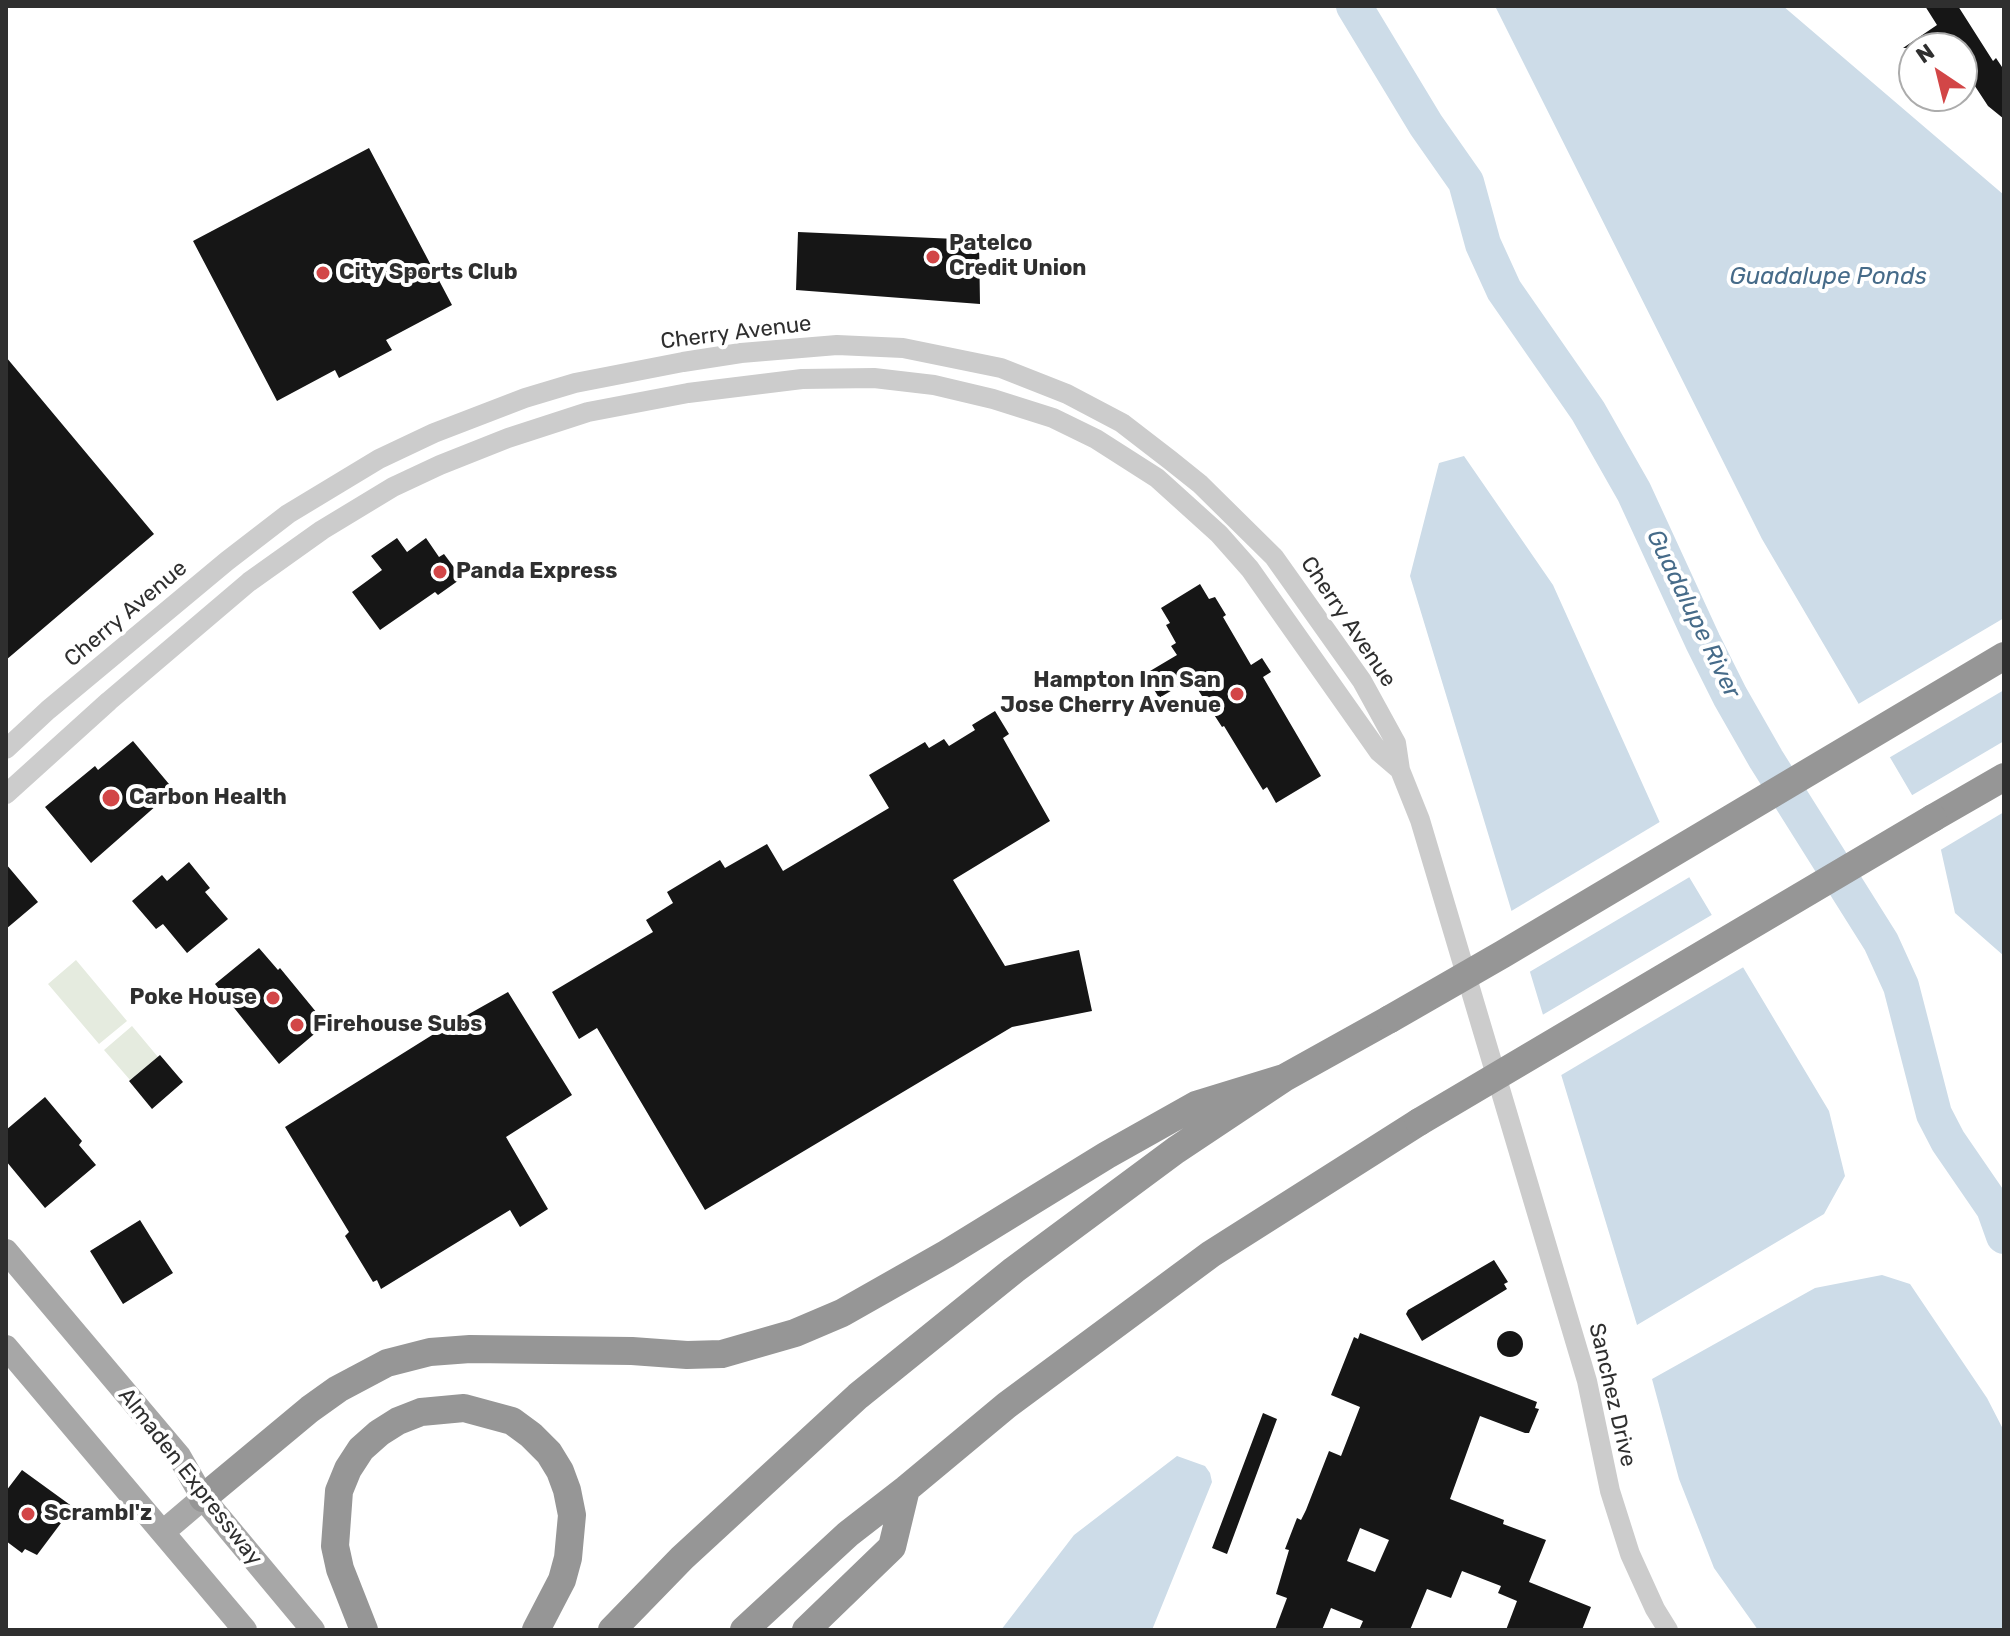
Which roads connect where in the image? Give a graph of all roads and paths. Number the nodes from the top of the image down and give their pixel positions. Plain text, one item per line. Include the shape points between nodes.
1 (2004, 656) edge
2 (6, 749) edge
3 (1400, 770) junction
4 (2004, 777) edge
5 (6, 794) edge
6 (1284, 1078) junction
7 (1523, 1166) joint
8 (6, 1251) edge
9 (6, 1347) edge
10 (906, 1489) junction
11 (203, 1498) junction
12 (163, 1532) junction
13 (245, 1630) edge
14 (313, 1630) edge
15 (364, 1630) edge
16 (536, 1630) edge
17 (612, 1630) edge
18 (744, 1630) edge
19 (806, 1630) edge
20 (1668, 1630) edge

1 - 6 highway, bridge
2 - 3 street, Cherry Avenue via 251,541 379,459 504,405 575,383 722,356 837,345 903,348 1001,368 1067,394 1146,441 1200,484 1296,584 1362,681 1396,743
3 - 5 street, Cherry Avenue via 1379,752 1250,569 1157,478 1053,418 993,399 874,378 802,379 588,412 508,438 393,487 249,582
3 - 7 street, Cherry Avenue via 1420,820
4 - 10 highway, bridge via 1419,1122 1211,1254 1007,1405
6 - 11 highway via 1196,1105 842,1313 795,1333 722,1354 470,1349 387,1363 310,1409
6 - 17 highway via 1026,1261 858,1396
7 - 20 street, Sanchez Drive via 1587,1381 1610,1491 1630,1554
8 - 11 main road, Almaden Expressway via 179,1456
9 - 12 main road
10 - 18 highway via 848,1534
10 - 19 highway via 892,1547
11 - 12 main road
11 - 14 main road, Almaden Expressway
12 - 13 main road
15 - 16 highway via 335,1546 339,1491 348,1469 361,1449 398,1421 421,1412 464,1408 512,1421 531,1435 549,1453 567,1490 572,1515 568,1558

